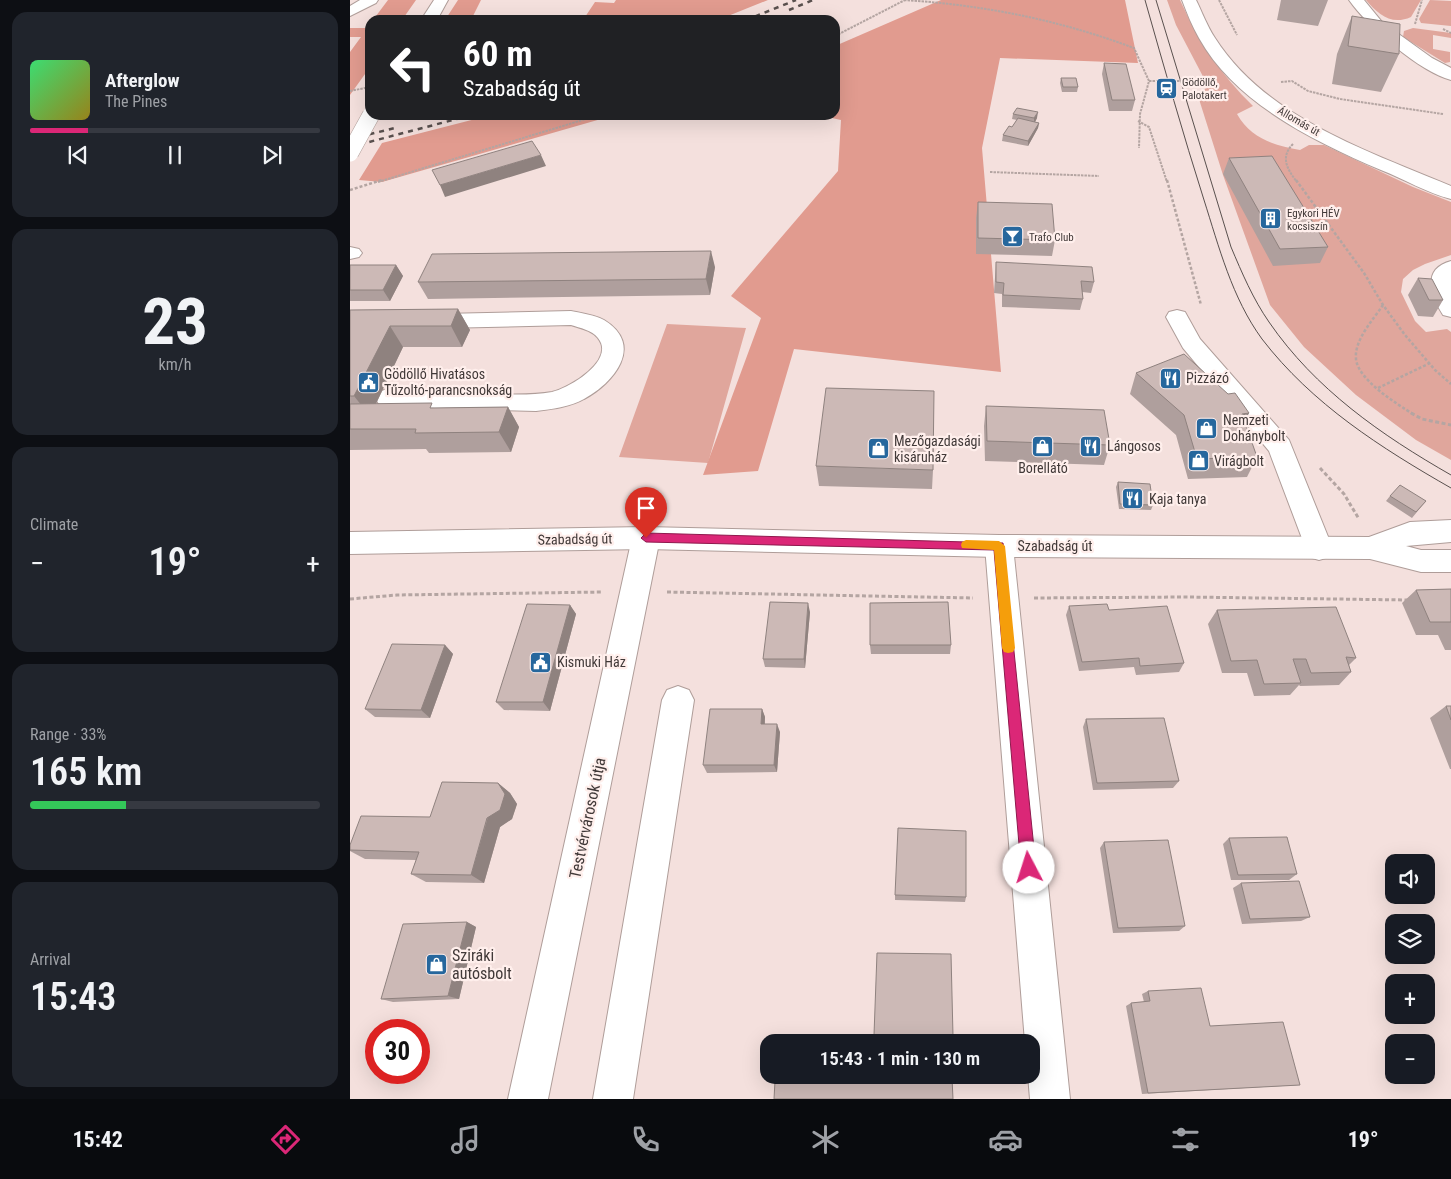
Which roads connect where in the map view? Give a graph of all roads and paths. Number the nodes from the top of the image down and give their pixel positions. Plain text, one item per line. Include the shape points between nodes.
1 (371, 0) edge
2 (441, 0) edge
3 (905, 0) edge
4 (1188, 0) edge
5 (1218, 0) edge
6 (1356, 0) edge
7 (1422, 0) edge
8 (350, 12) edge
9 (432, 15) edge
10 (1415, 25) dead end
11 (1443, 29) dead end
12 (840, 33) edge
13 (1451, 33) edge
14 (1238, 37) dead end
15 (1451, 75) edge
16 (1240, 79) junction
17 (1149, 81) junction
18 (1285, 87) dead end
19 (365, 88) edge
20 (350, 91) edge
21 (1443, 114) dead end
22 (368, 120) edge
23 (583, 120) edge
24 (1138, 121) junction
25 (1315, 132) junction
26 (1139, 148) dead end
27 (350, 153) edge
28 (990, 172) dead end
29 (1099, 176) dead end
30 (350, 190) edge
31 (1451, 193) edge
32 (1451, 268) edge
33 (1446, 290) edge
34 (1383, 305) junction
35 (1451, 310) edge
36 (1204, 313) dead end
37 (1177, 317) dead end
38 (350, 323) edge
39 (1430, 363) junction
40 (1451, 384) edge
41 (1378, 388) junction
42 (387, 398) dead end
43 (1451, 425) edge
44 (1320, 467) dead end
45 (1359, 519) dead end
46 (1451, 532) edge
47 (646, 538) junction
48 (350, 543) edge
49 (999, 546) junction
50 (1319, 548) junction
51 (1370, 548) junction
52 (1451, 561) edge
53 (635, 591) junction
54 (1004, 598) junction
55 (350, 599) edge
56 (1416, 600) edge
57 (678, 700) dead end
58 (528, 1099) edge
59 (613, 1099) edge
60 (1050, 1099) edge

1 - 8 main road
2 - 9 main road
3 - 12 path
3 - 17 path via 993,8 1103,36 1134,48
4 - 16 main road, Állomás út via 1225,64
5 - 14 path
6 - 15 main road via 1378,25 1426,61
7 - 10 path
11 - 13 path
16 - 17 path
16 - 25 main road, Állomás út via 1267,102
17 - 24 path
18 - 21 path via 1278,82 1292,81 1308,91 1340,99
19 - 20 path
22 - 27 main road, bridge
23 - 30 path
24 - 26 path
24 - 36 path via 1149,127 1161,160
25 - 31 main road, Állomás út
25 - 34 path via 1287,150 1285,162
28 - 29 path
32 - 33 main road via 1442,276
33 - 35 main road
34 - 39 path
34 - 41 path via 1361,340 1356,361 1360,372
37 - 50 main road via 1191,343 1280,446
38 - 42 main road via 571,318 602,326 612,339 613,356 600,376 577,393 558,400 516,405
39 - 40 path
39 - 41 path
41 - 43 path via 1414,415
44 - 45 path via 1344,494
46 - 51 main road, Szabadság út via 1410,533
47 - 48 main road, Szabadság út
47 - 49 main road, Szabadság út
47 - 53 main road, Testvérvárosok útja
49 - 50 main road, Szabadság út
49 - 54 main road
50 - 51 main road, Szabadság út
51 - 52 main road, Szabadság út via 1421,561
53 - 54 path
53 - 55 path
53 - 58 main road, Testvérvárosok útja
54 - 56 path
54 - 60 main road
57 - 59 main road

